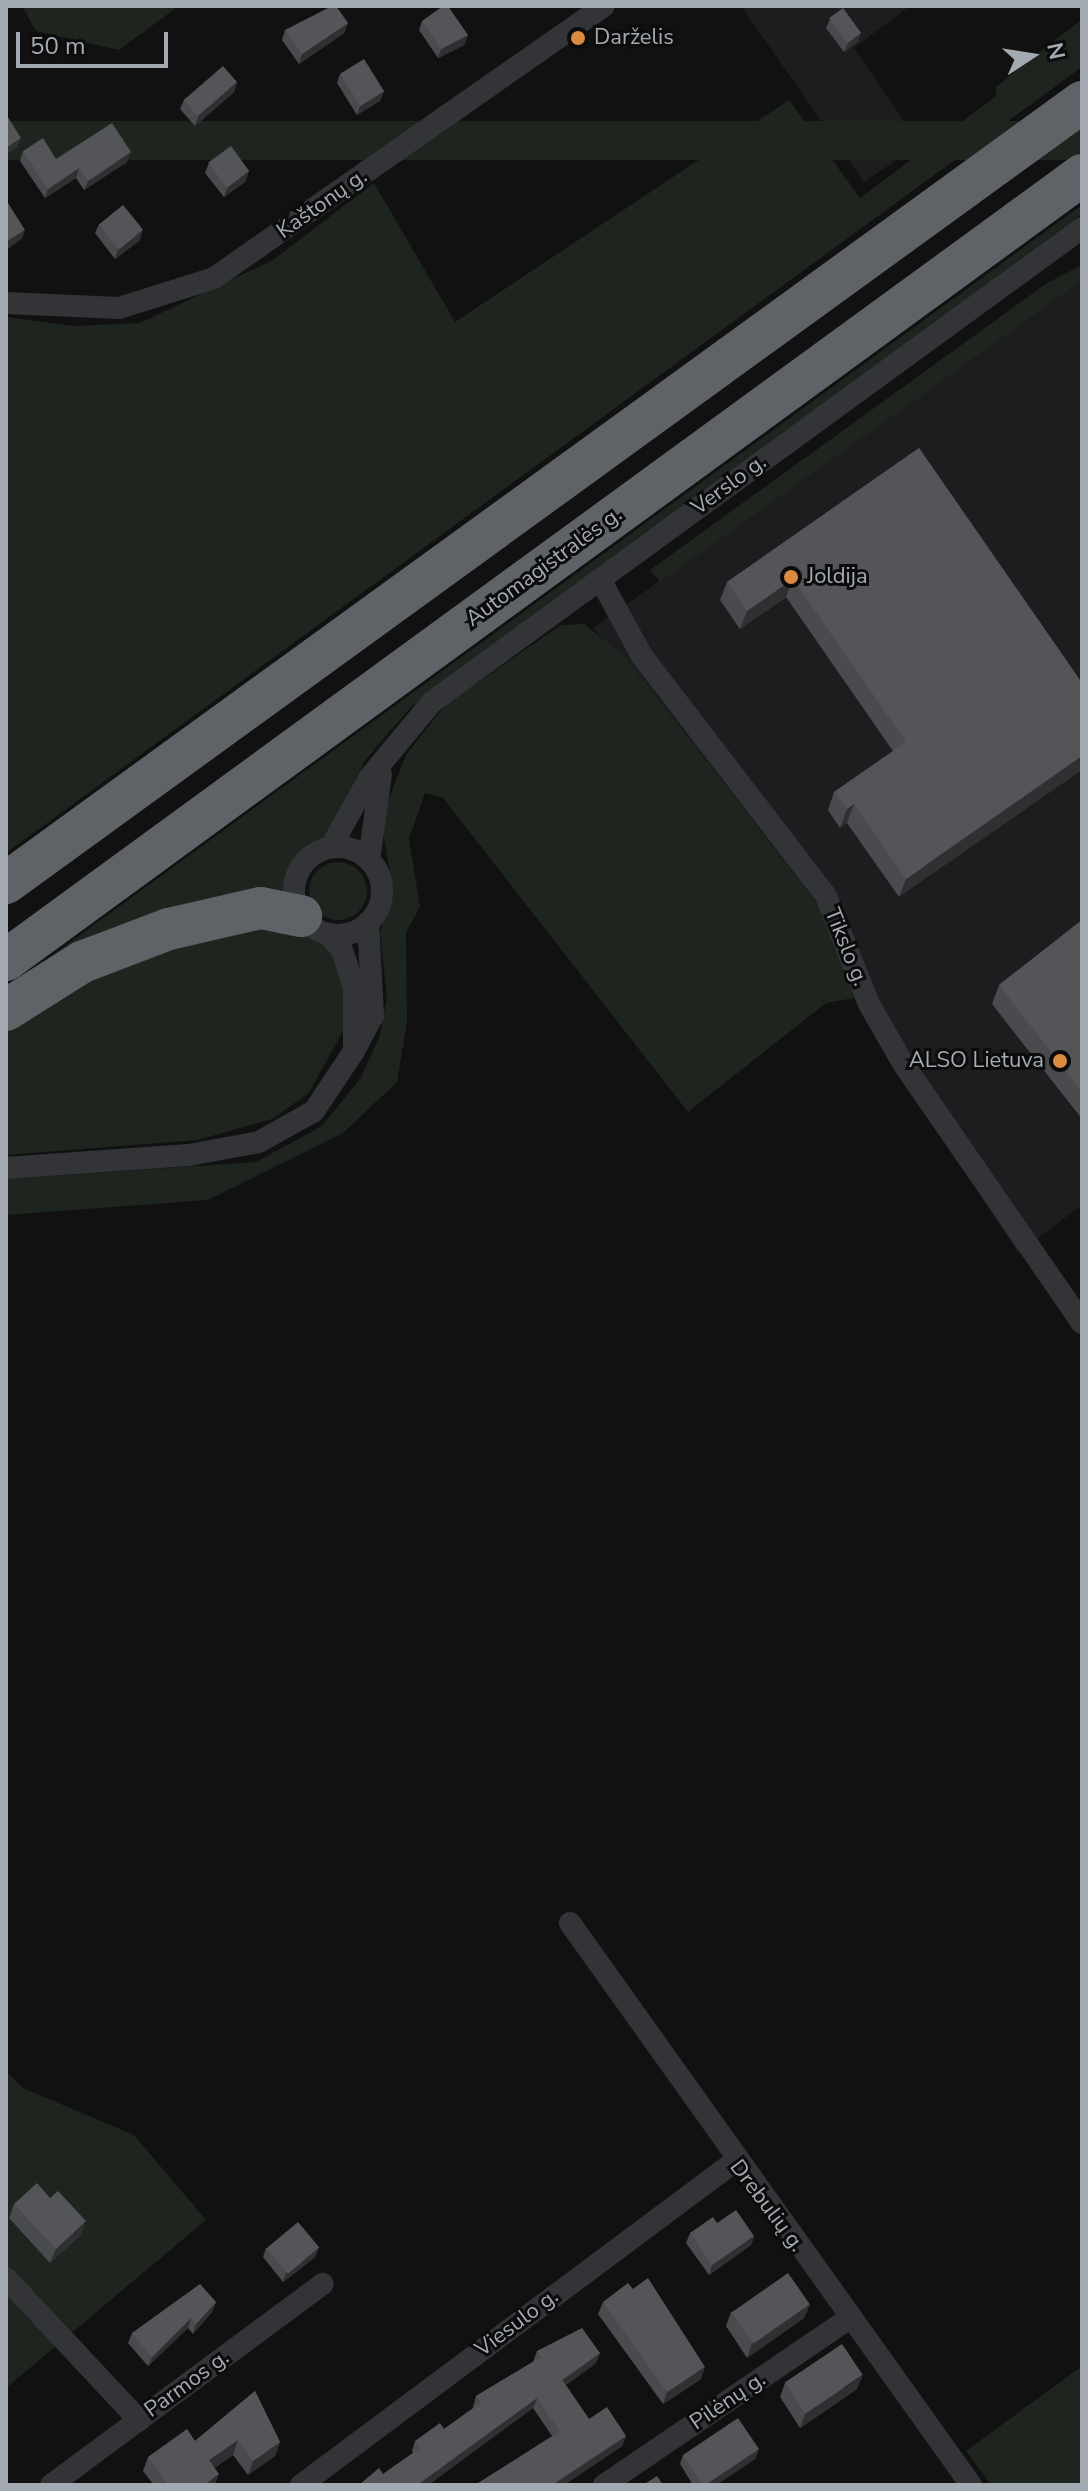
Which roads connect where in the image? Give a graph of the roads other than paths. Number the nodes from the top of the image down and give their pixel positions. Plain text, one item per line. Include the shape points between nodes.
1 (604, 6) edge
2 (1082, 77) edge
3 (1082, 102) edge
4 (1082, 175) edge
5 (1082, 228) edge
6 (6, 303) edge
7 (701, 379) junction
8 (600, 579) junction
9 (388, 754) junction
10 (331, 847) junction
11 (369, 860) junction
12 (6, 883) edge
13 (368, 922) junction
14 (314, 925) junction
15 (6, 960) edge
16 (6, 1010) edge
17 (354, 1051) junction
18 (6, 1168) edge
19 (1082, 1323) edge
20 (570, 1923) dead end
21 (734, 2162) junction
22 (6, 2278) edge
23 (323, 2284) dead end
24 (851, 2317) junction
25 (139, 2420) junction
26 (51, 2485) edge
27 (301, 2485) edge
28 (604, 2485) edge
29 (971, 2485) edge

1 - 6 street, Kaštonų g. via 214,278 119,308
2 - 7 highway via 746,326
3 - 7 highway
4 - 15 highway, Automagistralės g.
5 - 8 street, Verslo g.
7 - 12 highway
8 - 9 street, Verslo g. via 432,702
8 - 19 street, Tikslo g. via 642,656 826,896 869,1004 904,1065
9 - 10 street, Verslo g.
9 - 11 street
10 - 11 street
10 - 14 street via 311,855 296,877
11 - 13 street via 382,886
13 - 14 street
13 - 17 street via 373,1016
14 - 16 highway via 261,908 169,929 82,962
14 - 17 street via 342,950 354,986
17 - 18 street via 314,1111 259,1142 189,1155
20 - 21 street, Drebulių g.
21 - 24 street, Drebulių g.
21 - 27 street, Viesulo g.
22 - 25 street
23 - 25 street, Parmos g.
24 - 28 street, Pilėnų g.
24 - 29 street, Drebulių g.
25 - 26 street, Parmos g.

